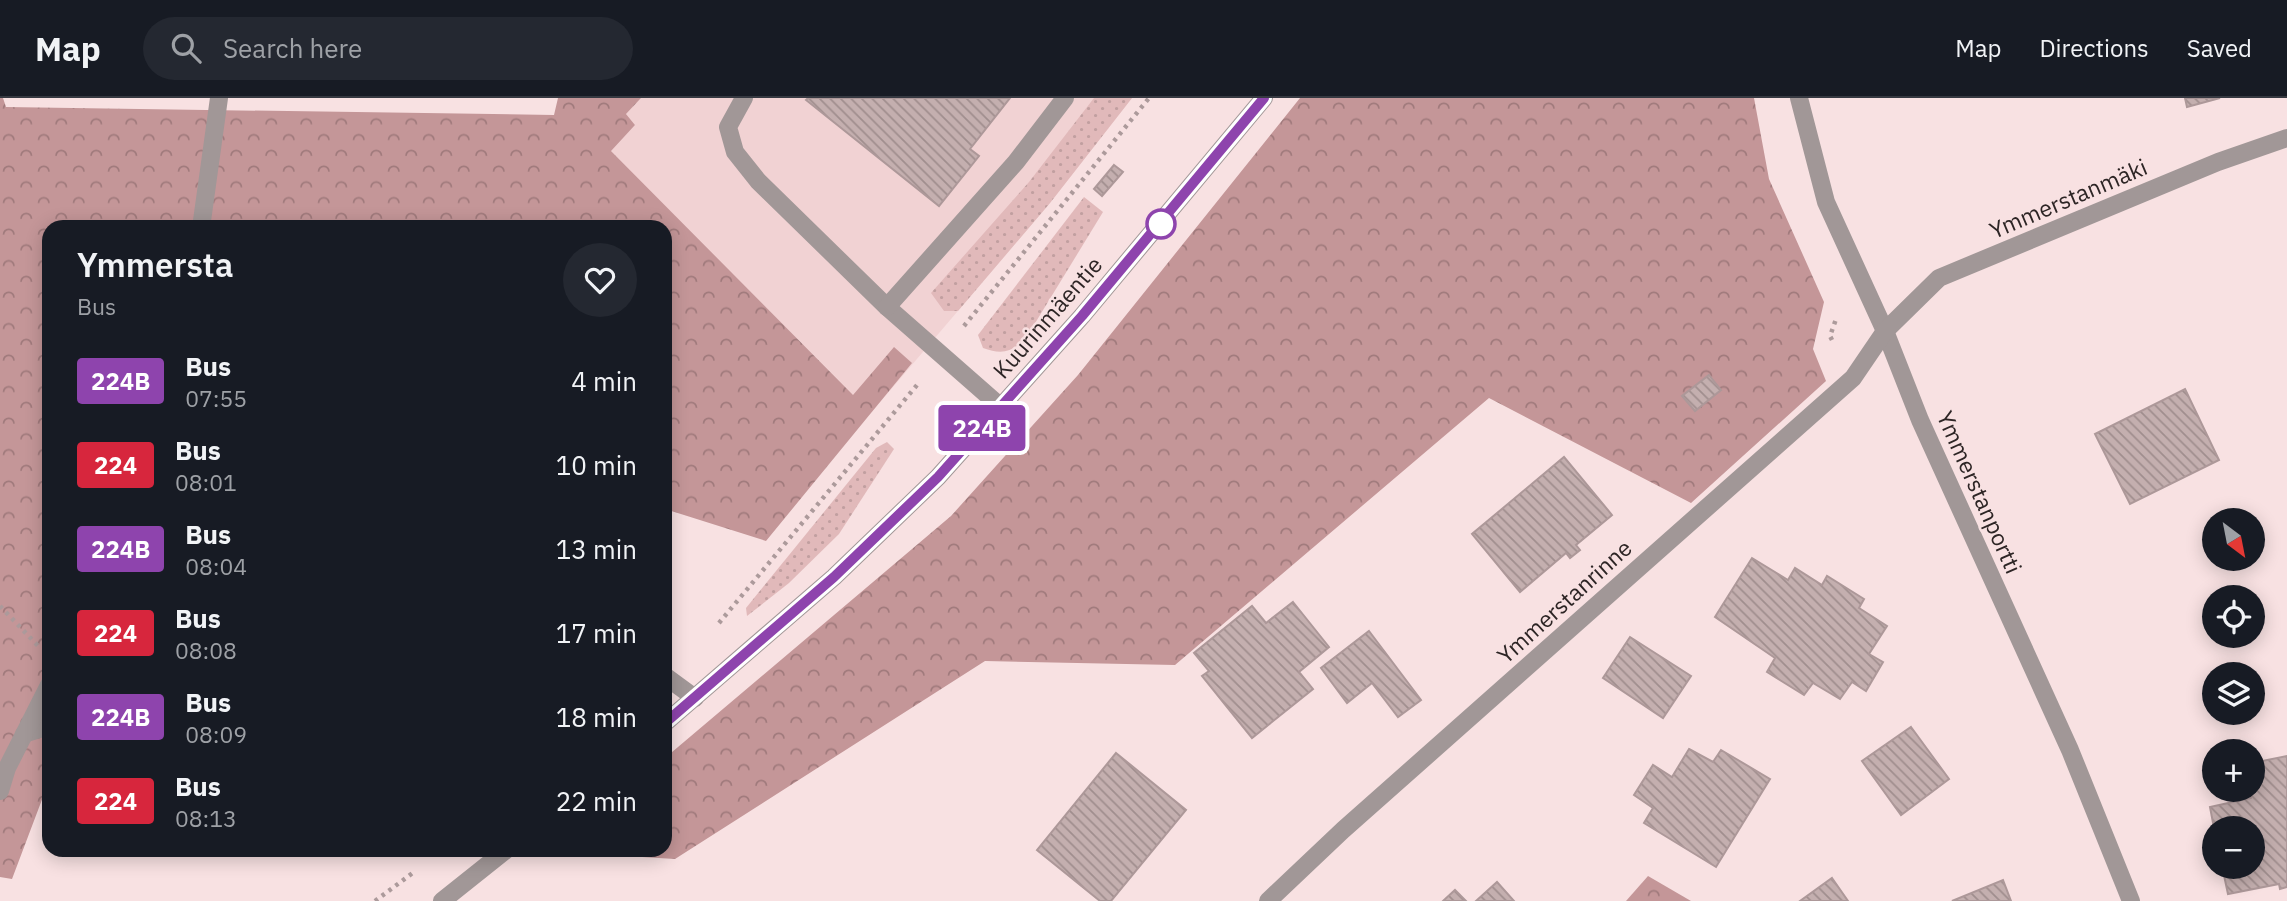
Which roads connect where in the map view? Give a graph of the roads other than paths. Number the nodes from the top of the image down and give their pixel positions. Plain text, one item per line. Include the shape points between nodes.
1 (219, 98) edge
2 (744, 98) edge
3 (1065, 98) edge
4 (1264, 98) edge
5 (1799, 98) edge
6 (2287, 138) edge
7 (202, 220) edge
8 (887, 307) junction
9 (1885, 331) junction
10 (1001, 407) junction
11 (672, 681) edge
12 (695, 698) junction
13 (42, 699) edge
14 (672, 717) edge
15 (42, 728) edge
16 (24, 734) junction
17 (0, 791) edge
18 (497, 857) edge
19 (442, 901) edge
20 (1268, 901) edge
21 (2131, 901) edge

1 - 7 street
2 - 8 street via 729,128 735,152 758,181
3 - 8 street via 1016,162
4 - 10 street, Kuurinmäentie via 1194,186
5 - 9 street, Ymmerstanportti via 1826,202
6 - 9 street, Ymmerstanmäki via 2218,162 1940,278
8 - 10 street
9 - 20 street, Ymmerstanrinne via 1853,378
9 - 21 street, Ymmerstanportti via 1920,420 2070,750
10 - 12 street, Kuurinmäentie via 938,477 834,577
11 - 12 street
12 - 14 street, Kuurinmäentie
13 - 16 street
15 - 16 street
16 - 17 street
18 - 19 street

